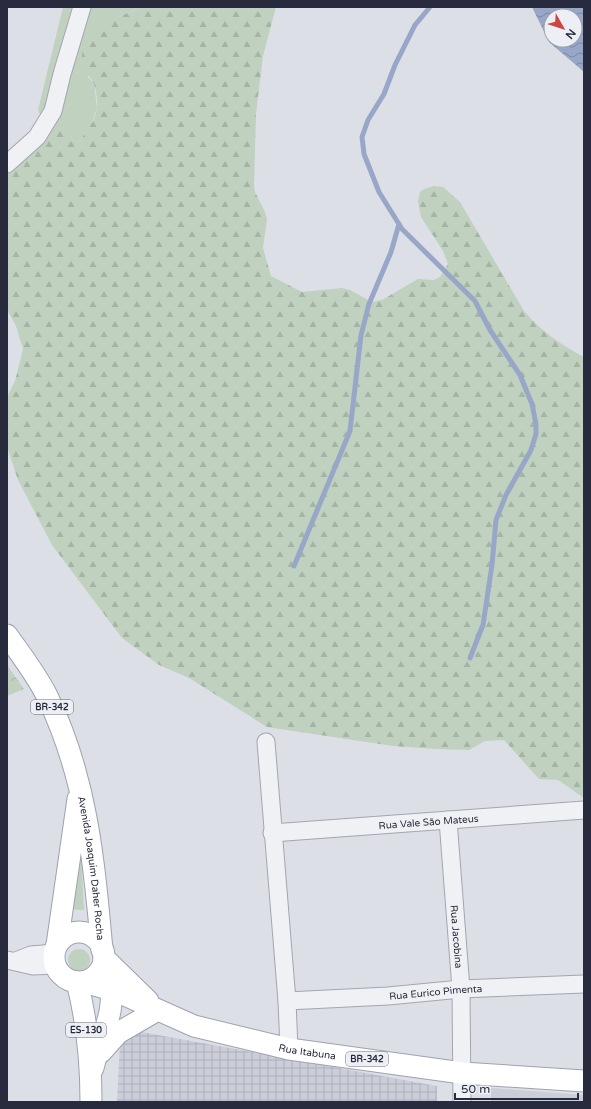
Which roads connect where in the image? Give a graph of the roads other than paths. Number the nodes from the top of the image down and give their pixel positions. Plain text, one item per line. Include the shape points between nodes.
1 (82, 7) edge
2 (7, 164) edge
3 (7, 635) edge
4 (266, 742) dead end
5 (80, 787) junction
6 (584, 810) edge
7 (448, 820) junction
8 (272, 833) junction
9 (56, 954) junction
10 (103, 958) junction
11 (12, 961) edge
12 (80, 982) junction
13 (584, 984) edge
14 (461, 989) junction
15 (112, 991) junction
16 (287, 1001) junction
17 (156, 1011) junction
18 (289, 1048) junction
19 (92, 1071) junction
20 (462, 1073) junction
21 (584, 1081) edge
22 (91, 1102) edge
23 (462, 1102) edge

1 - 2 street via 53,111 37,137
3 - 5 main road, Avenida Joaquim Daher Rocha / BR-342 via 31,668 46,695 58,721
4 - 8 street
5 - 9 main road, Avenida Joaquim Daher Rocha / BR-342
5 - 10 main road, Avenida Joaquim Daher Rocha / BR-342 via 94,857
6 - 7 street, Rua Vale São Mateus
7 - 8 street, Rua Vale São Mateus
7 - 14 street, Rua Jacobina
8 - 16 street
9 - 10 main road, Avenida Joaquim Daher Rocha / BR-342 via 69,935 85,933 99,942
9 - 11 street via 31,955
9 - 12 main road, BR-342 via 61,975 68,980
10 - 12 main road via 98,973
10 - 15 main road, ES-130
10 - 17 main road, BR-342 via 141,993
12 - 15 main road, BR-342
12 - 19 main road, ES-130
13 - 14 street, Rua Eurico Pimenta
14 - 16 street, Rua Eurico Pimenta
14 - 20 street, Rua Jacobina
15 - 17 main road, BR-342
15 - 19 main road, ES-130 via 109,1020
16 - 18 street
17 - 18 main road, Rua Itabuna / BR-342 via 216,1033
17 - 19 main road via 109,1041
18 - 20 main road, Rua Itabuna / BR-342
19 - 22 main road, ES-130
20 - 21 main road, Rua Itabuna / BR-342
20 - 23 street, Rua Jacobina

